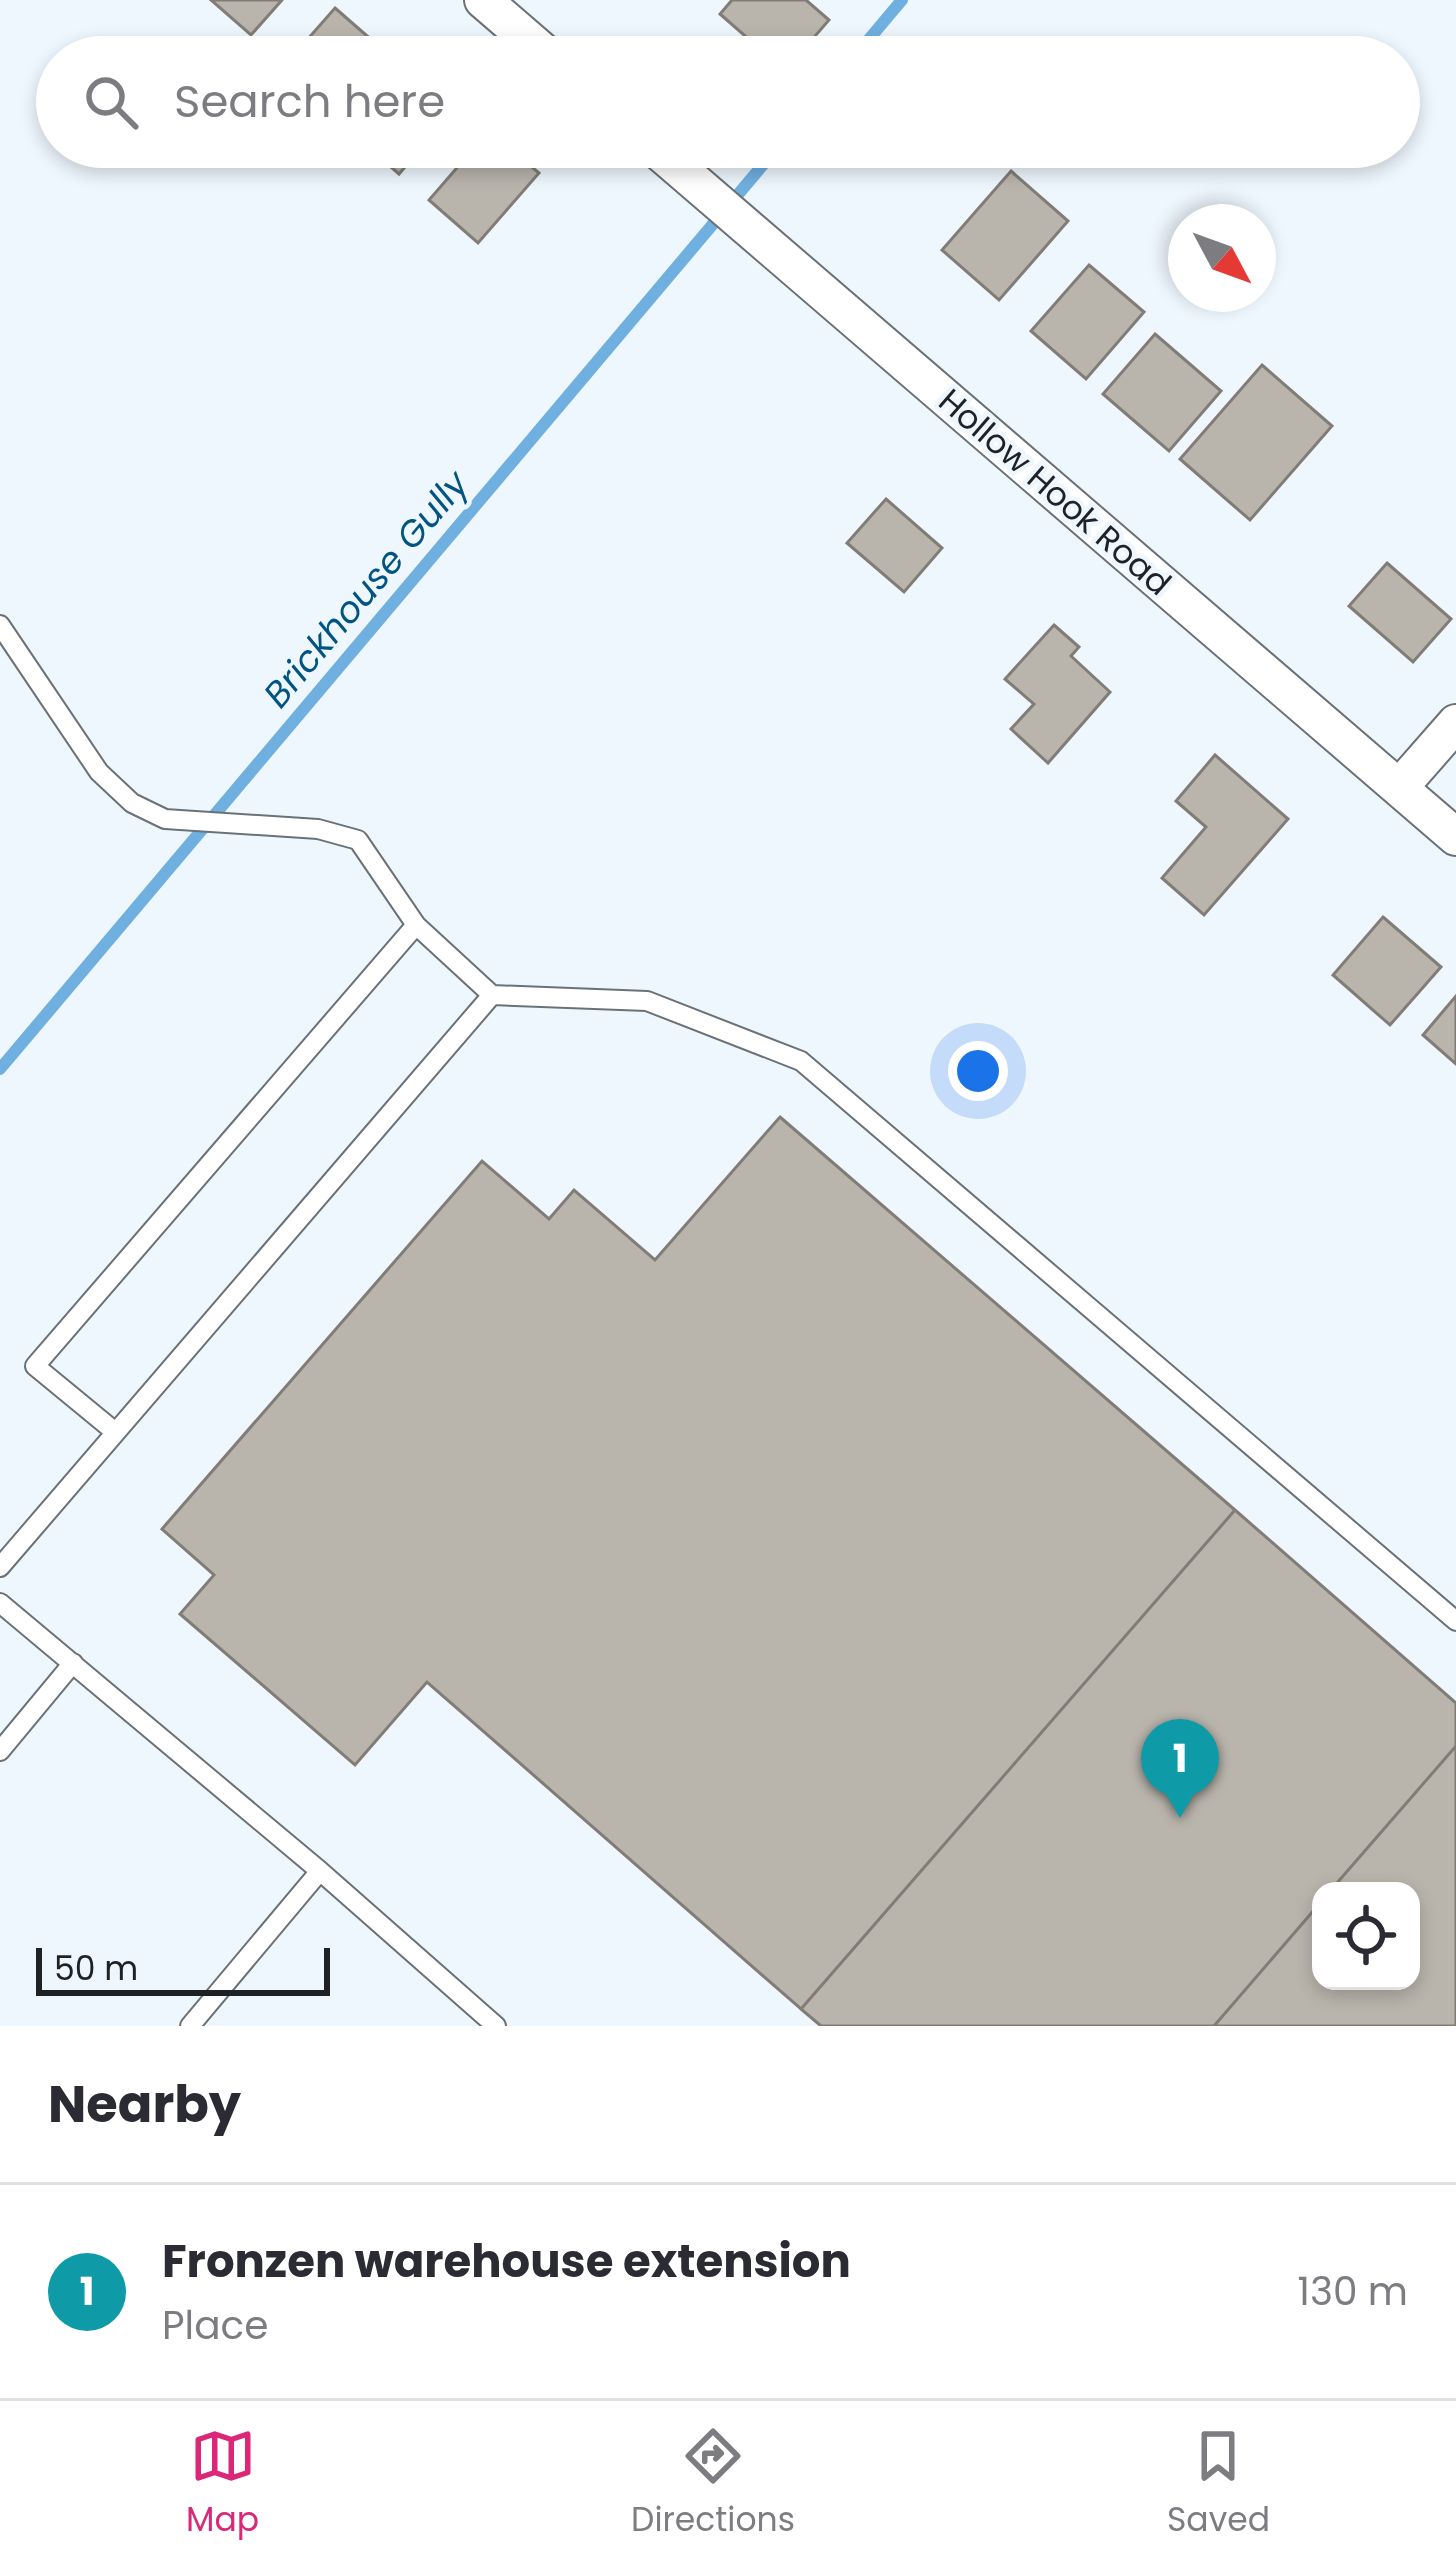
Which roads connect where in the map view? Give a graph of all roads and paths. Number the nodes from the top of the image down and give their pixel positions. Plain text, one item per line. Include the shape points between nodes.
1 (483, 0) edge
2 (525, 36) edge
3 (678, 168) edge
4 (0, 626) edge
5 (1456, 723) edge
6 (1399, 788) junction
7 (1456, 837) edge
8 (416, 925) junction
9 (492, 995) junction
10 (114, 1431) junction
11 (0, 1567) edge
12 (0, 1603) edge
13 (1456, 1622) edge
14 (73, 1663) junction
15 (0, 1751) edge
16 (320, 1871) junction
17 (190, 2026) edge
18 (496, 2026) edge

1 - 2 street
3 - 6 street, Hollow Hook Road
4 - 8 lane via 99,772 132,802 165,819 318,829 358,840
5 - 6 street
6 - 7 street, Hollow Hook Road
8 - 9 lane
8 - 10 lane via 35,1366
9 - 10 lane
9 - 13 lane via 646,1001 801,1060
10 - 11 lane
12 - 14 lane
14 - 15 lane
14 - 16 lane
16 - 17 lane
16 - 18 lane

